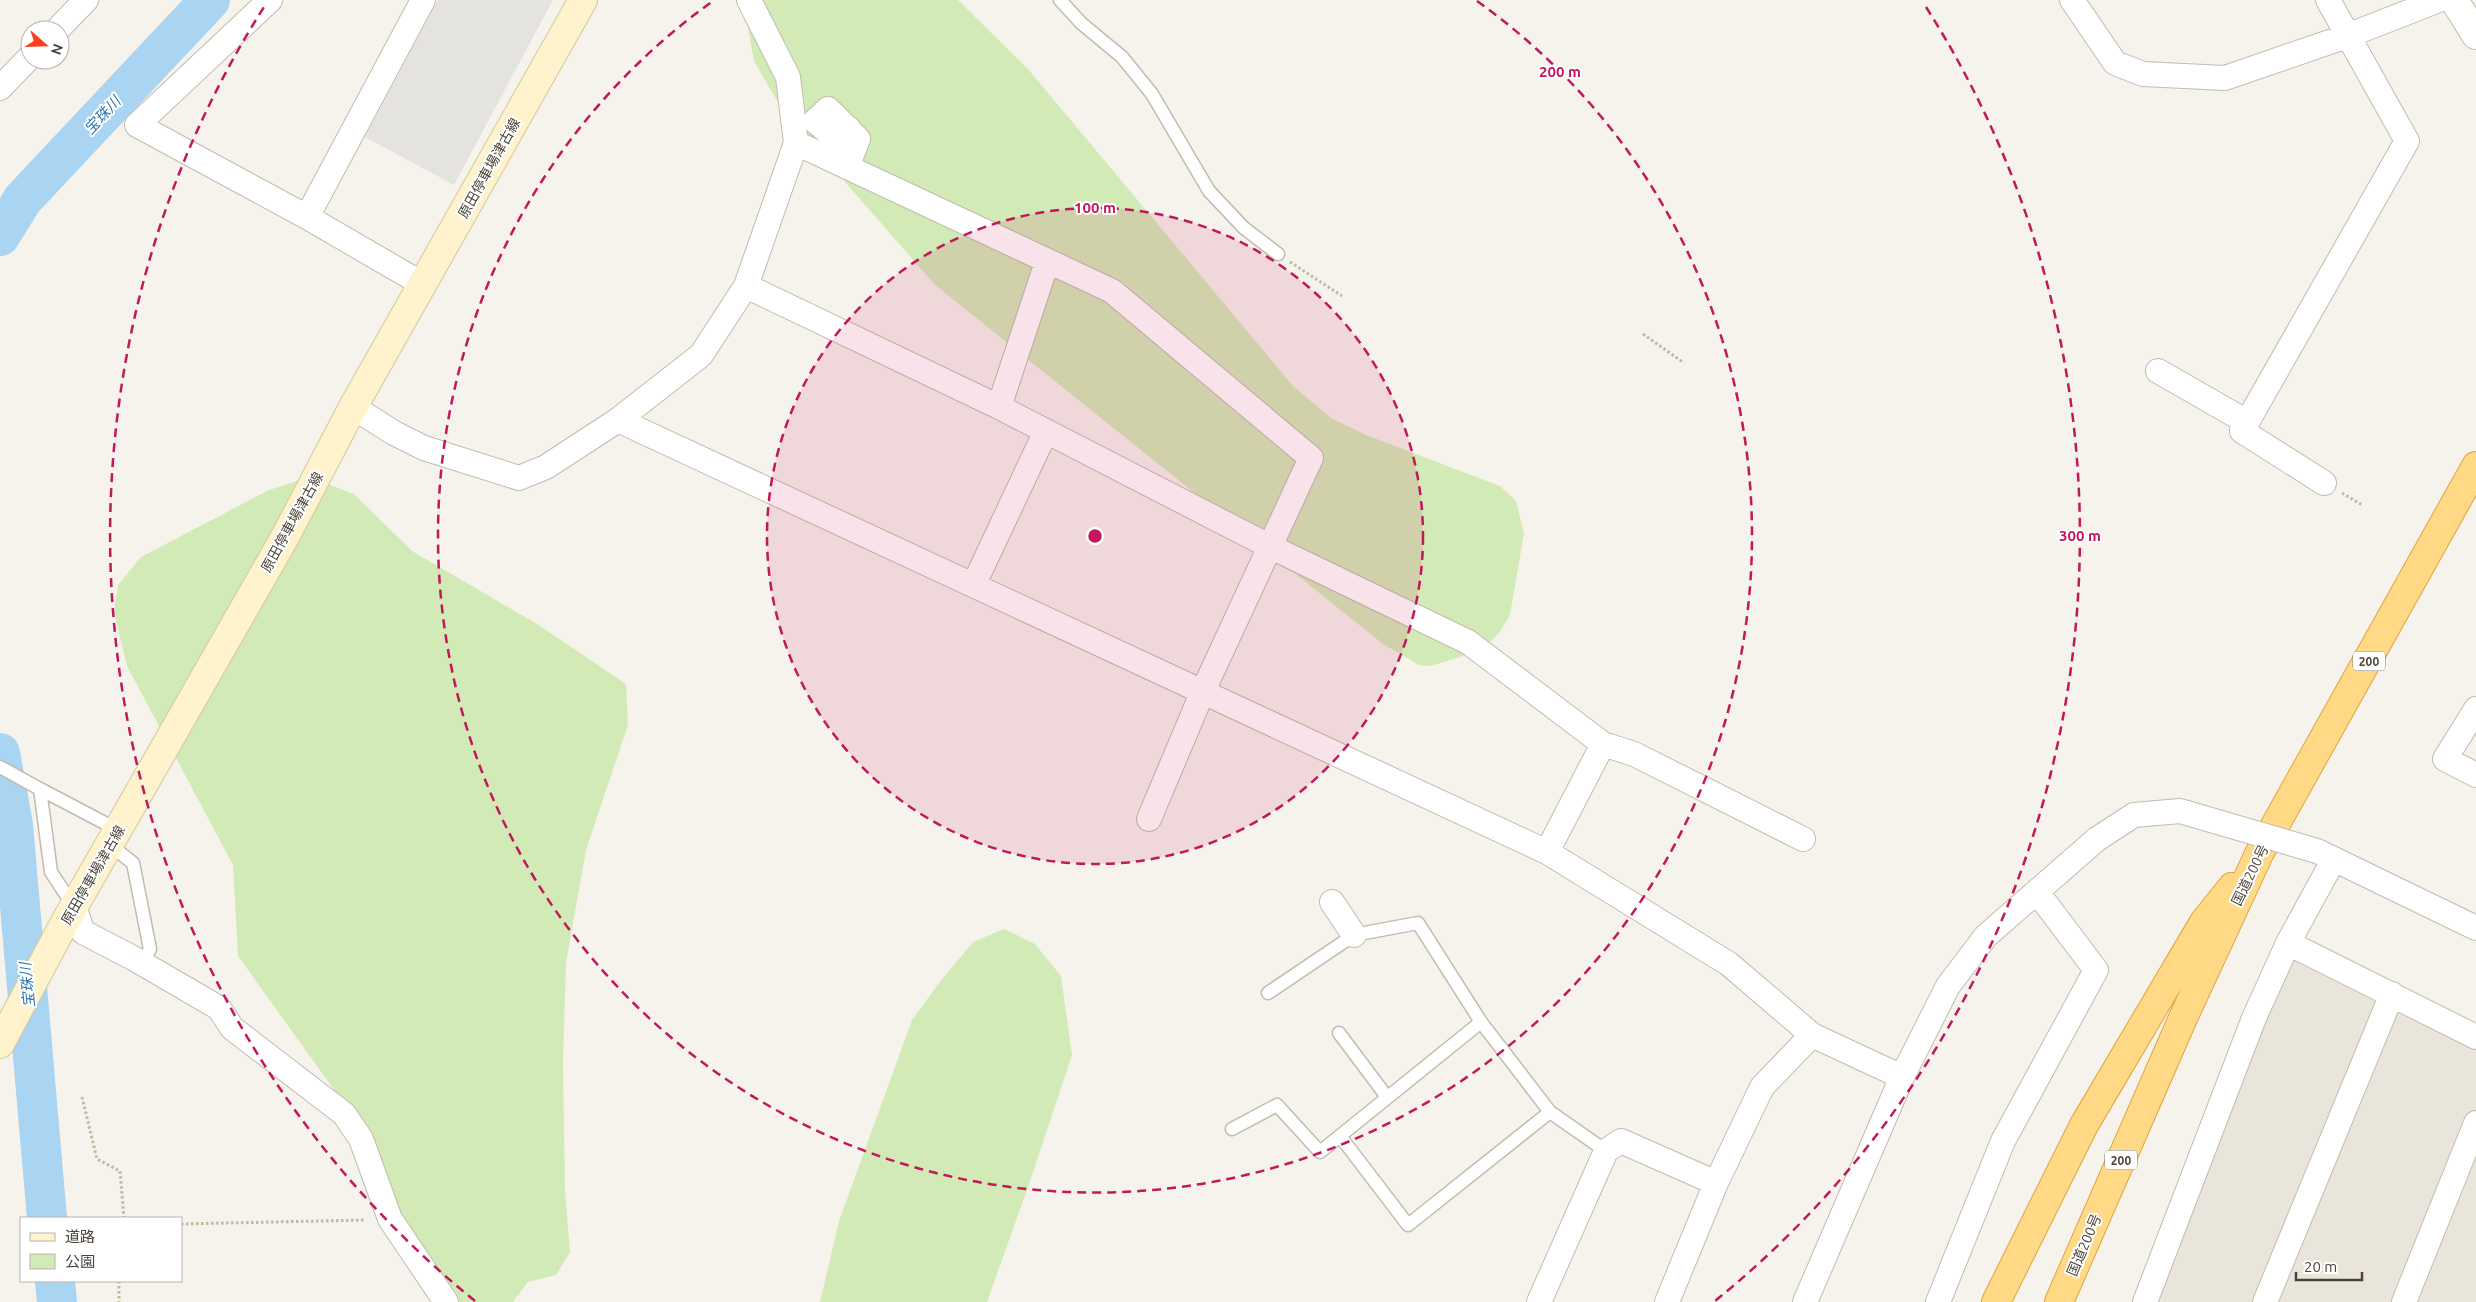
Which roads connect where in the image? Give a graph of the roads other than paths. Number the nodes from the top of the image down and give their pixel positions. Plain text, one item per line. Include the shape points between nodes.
1 (86, 0) edge
2 (270, 0) edge
3 (423, 0) edge
4 (583, 0) edge
5 (749, 0) edge
6 (1060, 0) edge
7 (2072, 0) edge
8 (2328, 0) edge
9 (2439, 0) edge
10 (2454, 0) edge
11 (67, 20) edge
12 (2476, 35) edge
13 (2348, 36) junction
14 (20, 67) edge
15 (0, 88) edge
16 (849, 129) dead end
17 (796, 143) junction
18 (847, 167) junction
19 (308, 217) junction
20 (1278, 254) road end
21 (1047, 262) junction
22 (424, 285) junction
23 (746, 286) junction
24 (2158, 371) dead end
25 (354, 407) junction
26 (999, 408) junction
27 (618, 420) junction
28 (2247, 422) junction
29 (1046, 431) junction
30 (2476, 466) edge
31 (2324, 483) dead end
32 (1271, 547) junction
33 (974, 584) junction
34 (1204, 691) junction
35 (2476, 709) edge
36 (1603, 744) junction
37 (0, 767) edge
38 (2476, 775) edge
39 (40, 789) junction
40 (1150, 819) dead end
41 (114, 837) junction
42 (1803, 840) dead end
43 (1547, 852) junction
44 (2259, 854) junction
45 (2325, 855) junction
46 (2036, 892) junction
47 (1332, 902) dead end
48 (70, 914) junction
49 (2476, 928) edge
50 (1354, 935) junction
51 (2288, 943) junction
52 (143, 963) junction
53 (1268, 992) dead end
54 (2392, 994) junction
55 (2183, 1018) junction
56 (1481, 1022) junction
57 (1339, 1033) dead end
58 (1812, 1035) junction
59 (2476, 1037) edge
60 (0, 1044) edge
61 (1902, 1077) junction
62 (1387, 1096) junction
63 (1550, 1112) junction
64 (2476, 1123) edge
65 (1232, 1129) dead end
66 (1340, 1136) junction
67 (1606, 1151) junction
68 (1716, 1183) junction
69 (446, 1302) edge
70 (1539, 1302) edge
71 (1667, 1302) edge
72 (1805, 1302) edge
73 (1938, 1302) edge
74 (1996, 1302) edge
75 (2059, 1302) edge
76 (2080, 1302) edge
77 (2144, 1302) edge
78 (2264, 1302) edge
79 (2404, 1302) edge

1 - 11 street
2 - 19 street via 137,125
3 - 19 street
4 - 22 main road, 原田停車場津古線
5 - 17 street via 788,77
6 - 20 lane via 1080,23 1122,57 1152,94 1209,191 1244,228
7 - 13 street via 2115,63 2143,74 2225,78
8 - 13 street
9 - 13 street
10 - 12 street
13 - 28 street via 2407,141
14 - 15 street
16 - 18 street via 858,139
17 - 18 street
17 - 23 street
18 - 21 street
19 - 22 street
21 - 26 street
21 - 32 street via 1112,292 1311,458
22 - 25 main road, 原田停車場津古線
23 - 26 street
23 - 27 street via 701,356
24 - 28 street
25 - 27 street via 424,448 519,478 546,467
25 - 41 main road, 原田停車場津古線 via 285,537
26 - 29 street
27 - 33 street
28 - 31 street via 2242,431
29 - 32 street
29 - 33 street
30 - 44 highway, 国道200号 / 200
32 - 34 street
32 - 36 street via 1468,642
33 - 34 street
34 - 40 street
34 - 43 street
35 - 38 street via 2445,759
36 - 42 street via 1634,754
36 - 43 street
37 - 39 lane
39 - 41 lane
39 - 48 lane via 51,872
41 - 48 main road, 原田停車場津古線
41 - 52 lane via 133,863 150,950
43 - 58 street via 1729,964
44 - 55 highway, 国道200号 / 200
44 - 74 highway via 2204,922 2084,1125
45 - 46 street, bridge via 2180,811 2134,815 2098,840
45 - 49 street
45 - 51 street
46 - 61 street via 1986,936 1948,986
46 - 73 street via 2096,970 2003,1142
47 - 50 street
48 - 52 street via 83,932
48 - 60 main road, 原田停車場津古線
50 - 53 lane
50 - 56 lane via 1418,923
51 - 54 street
51 - 77 street via 2254,1018
52 - 69 street via 219,1008 232,1028 344,1114 361,1139 390,1219
54 - 59 street
54 - 78 street
55 - 75 highway, 国道200号 / 200
55 - 76 highway
56 - 62 lane
56 - 63 lane
57 - 62 lane
58 - 61 street
58 - 68 street via 1762,1087
61 - 72 street
62 - 66 lane
63 - 66 lane via 1408,1225
63 - 67 lane
64 - 79 street
65 - 66 lane via 1277,1105 1320,1152
67 - 68 street via 1621,1141
67 - 70 street
68 - 71 street

